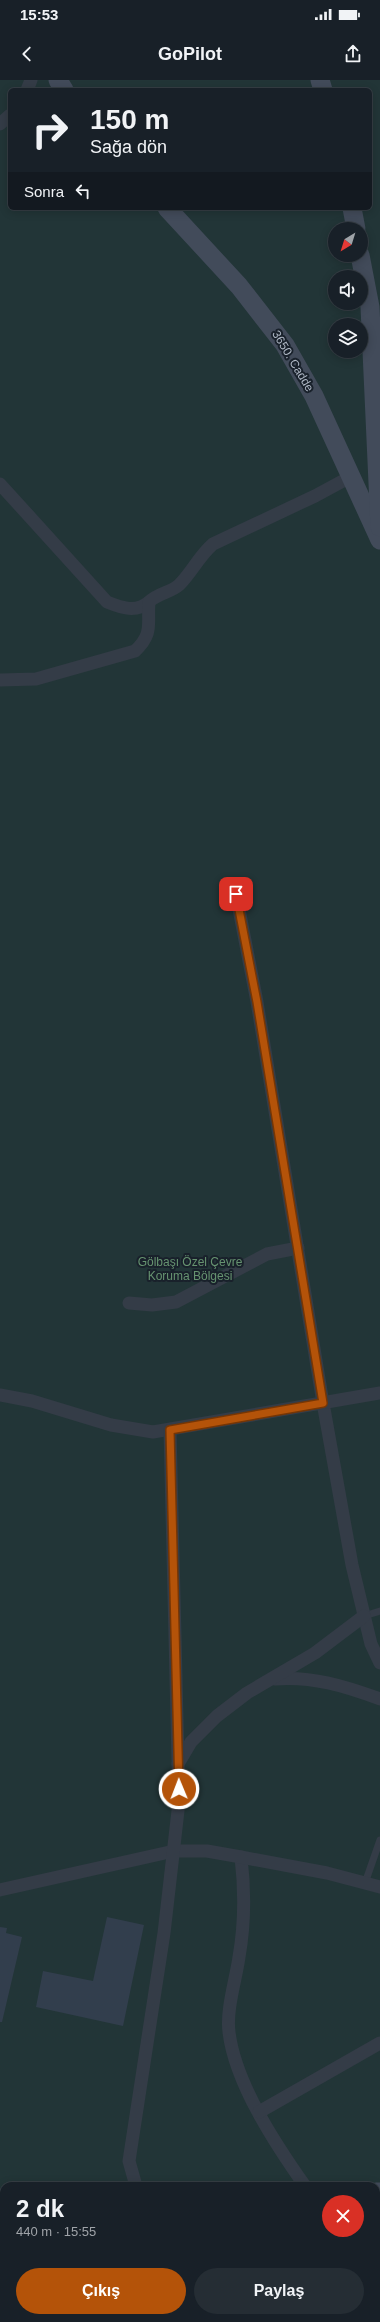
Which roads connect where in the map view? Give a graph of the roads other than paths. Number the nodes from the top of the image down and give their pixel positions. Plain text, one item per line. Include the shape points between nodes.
1 (8, 117) edge
2 (0, 124) edge
3 (169, 210) edge
4 (352, 210) edge
5 (355, 222) edge
6 (361, 262) edge
7 (352, 476) junction
8 (0, 484) edge
9 (380, 528) edge
10 (380, 540) edge
11 (150, 602) junction
12 (0, 680) edge
13 (236, 894) dead end
14 (298, 1248) junction
15 (129, 1303) dead end
16 (380, 1393) edge
17 (0, 1396) edge
18 (323, 1403) junction
19 (170, 1430) junction
20 (380, 1611) edge
21 (364, 1616) junction
22 (380, 1663) edge
23 (273, 1679) junction
24 (380, 1699) edge
25 (178, 1764) junction
26 (380, 1840) edge
27 (174, 1851) junction
28 (241, 1857) junction
29 (365, 1883) junction
30 (380, 1886) edge
31 (0, 1890) edge
32 (380, 2043) edge
33 (259, 2112) junction
34 (135, 2182) edge
35 (302, 2182) edge

1 - 2 street
3 - 7 street, 3650. Cadde via 239,286 285,345 314,396
4 - 5 street
6 - 9 street via 370,307
7 - 10 street, 3650. Cadde
7 - 11 street via 213,544 201,554 178,586 158,594
8 - 11 street via 106,602 120,608 136,609
11 - 12 street via 148,633 144,642 135,651 36,679
13 - 14 street via 257,1002
14 - 15 street via 267,1254 176,1302 152,1305
14 - 18 street
16 - 18 street
17 - 19 street via 32,1401 111,1425 153,1432
18 - 19 street
18 - 21 street
19 - 25 street
20 - 21 lane
21 - 22 street via 371,1644
21 - 23 street via 315,1653
23 - 24 street via 297,1677 325,1681
23 - 25 street via 247,1693 217,1716 191,1742
25 - 27 street via 179,1802
26 - 29 lane
27 - 28 street
27 - 31 street
27 - 34 street via 162,1948 129,2161
28 - 29 street via 328,1873
28 - 33 street via 245,1914 229,2031 236,2060
29 - 30 street
32 - 33 street
33 - 35 street via 279,2150

